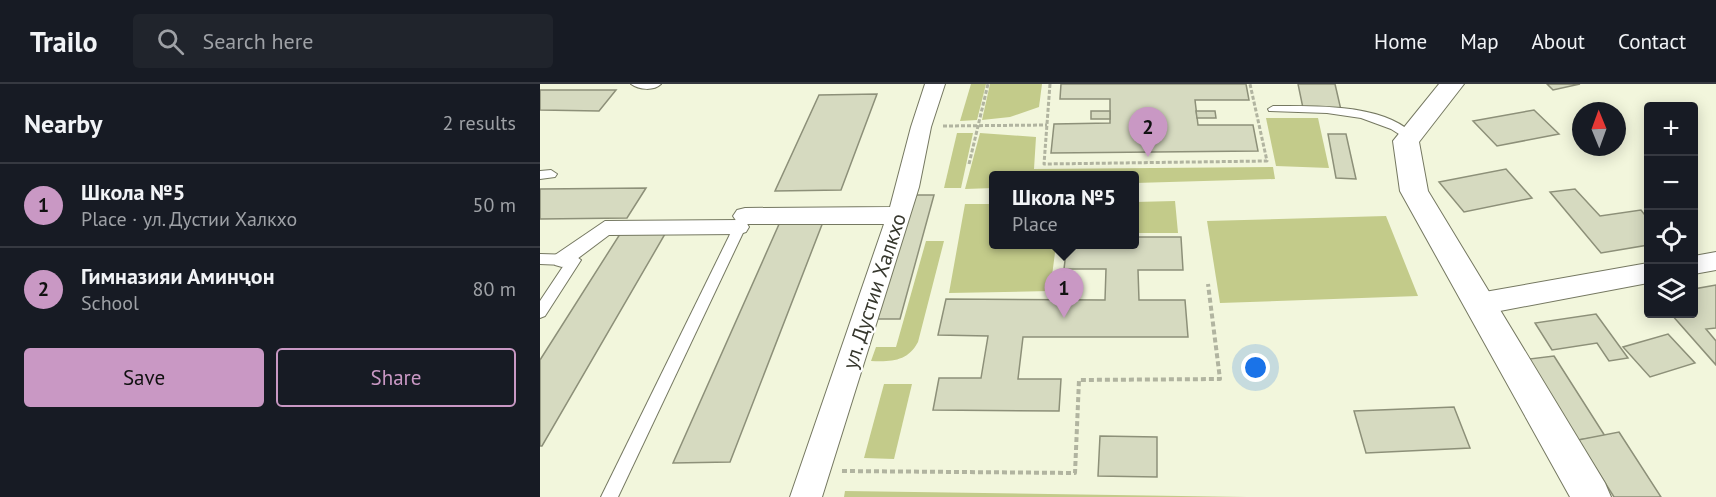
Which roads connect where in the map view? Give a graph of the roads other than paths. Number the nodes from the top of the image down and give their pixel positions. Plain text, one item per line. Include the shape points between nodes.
1 (636, 84) edge
2 (656, 84) edge
3 (935, 84) edge
4 (1452, 84) edge
5 (1273, 110) dead end
6 (1410, 137) junction
7 (899, 215) junction
8 (742, 222) junction
9 (540, 259) edge
10 (562, 260) junction
11 (1716, 261) edge
12 (1698, 264) edge
13 (1644, 274) edge
14 (1479, 304) junction
15 (540, 312) edge
16 (609, 497) edge
17 (806, 497) edge
18 (1591, 497) edge

1 - 2 lane
3 - 7 street, ул. Дустии Халкхо
4 - 6 street
5 - 6 lane via 1331,110 1372,117 1388,122
6 - 14 street via 1406,141 1414,191
7 - 8 street
7 - 17 street, ул. Дустии Халкхо
8 - 10 street via 605,228
8 - 16 lane
9 - 10 lane
10 - 15 lane via 574,260
11 - 12 street
13 - 14 street
14 - 18 street

